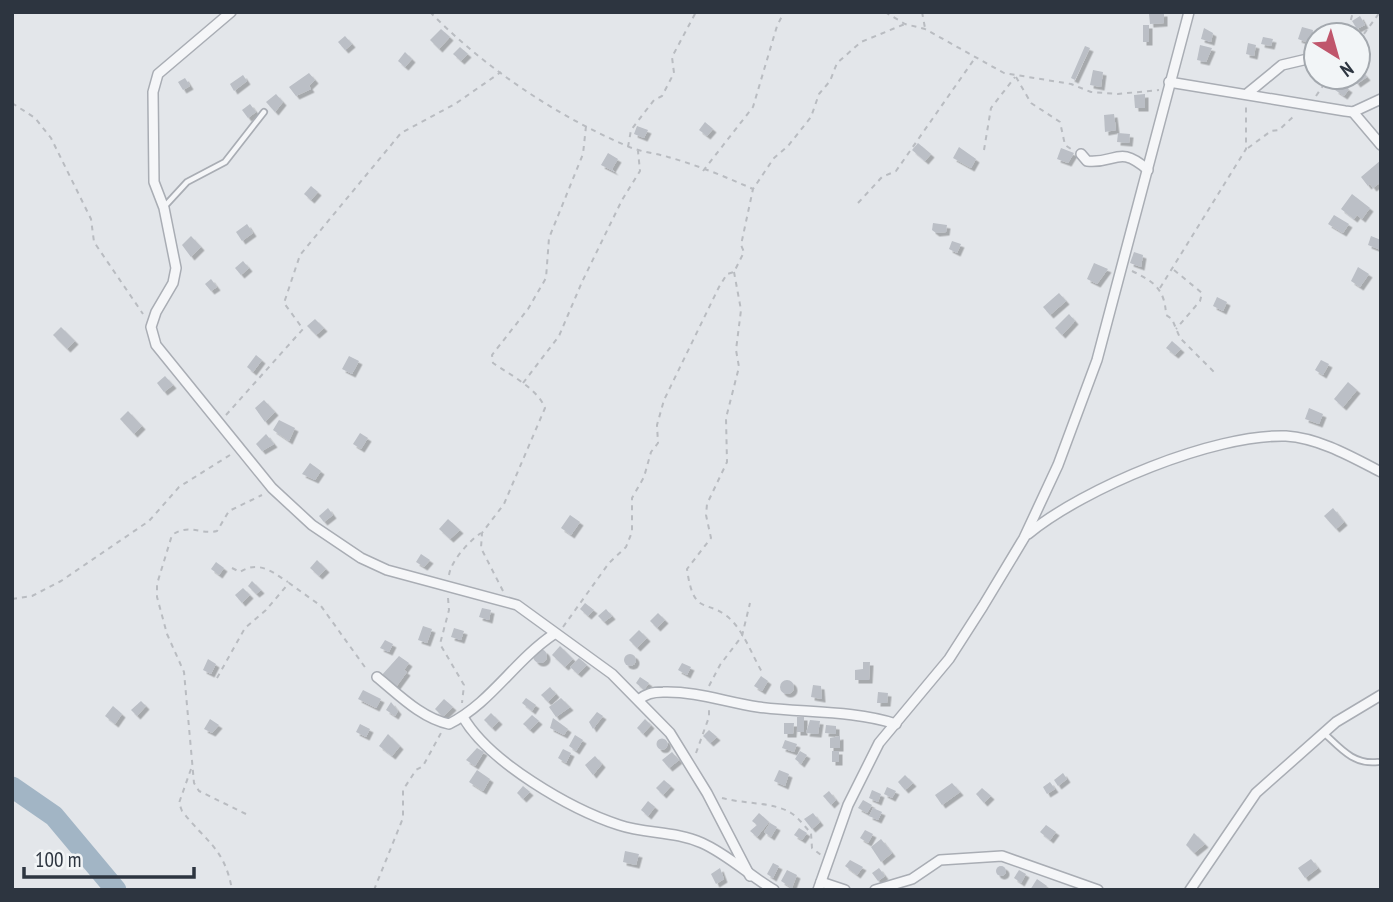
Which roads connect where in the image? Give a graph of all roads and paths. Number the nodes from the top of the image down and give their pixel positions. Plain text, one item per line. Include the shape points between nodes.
1 (231, 12) edge
2 (430, 12) edge
3 (696, 12) edge
4 (784, 12) edge
5 (885, 12) edge
6 (922, 12) edge
7 (1189, 12) edge
8 (905, 24) junction
9 (925, 29) junction
10 (975, 57) junction
11 (1302, 60) edge
12 (501, 72) junction
13 (1016, 76) junction
14 (1168, 86) junction
15 (1318, 91) edge
16 (1248, 93) junction
17 (1381, 99) edge
18 (12, 103) edge
19 (1307, 106) junction
20 (264, 112) dead end
21 (1353, 112) junction
22 (586, 126) junction
23 (1381, 145) edge
24 (628, 147) junction
25 (1247, 149) junction
26 (638, 150) junction
27 (984, 150) dead end
28 (1081, 154) joint
29 (1148, 170) junction
30 (703, 171) junction
31 (753, 189) junction
32 (858, 203) dead end
33 (164, 208) junction
34 (1122, 267) junction
35 (1173, 269) junction
36 (734, 272) junction
37 (1160, 289) junction
38 (151, 327) junction
39 (1176, 330) junction
40 (1217, 375) dead end
41 (523, 384) junction
42 (220, 423) junction
43 (240, 449) junction
44 (1381, 472) edge
45 (272, 488) junction
46 (482, 533) junction
47 (1024, 538) junction
48 (232, 568) dead end
49 (289, 583) junction
50 (447, 588) junction
51 (12, 599) edge
52 (506, 601) junction
53 (750, 603) dead end
54 (554, 634) junction
55 (743, 636) junction
56 (762, 673) dead end
57 (377, 677) joint
58 (217, 678) dead end
59 (710, 695) junction
60 (1381, 695) edge
61 (638, 700) junction
62 (463, 717) junction
63 (449, 724) junction
64 (896, 724) junction
65 (1324, 733) junction
66 (688, 761) junction
67 (1378, 762) dead end
68 (191, 768) junction
69 (708, 793) junction
70 (246, 814) dead end
71 (828, 860) junction
72 (750, 876) junction
73 (820, 886) edge
74 (232, 890) edge
75 (374, 890) edge
76 (774, 890) edge
77 (845, 890) edge
78 (875, 890) edge
79 (1098, 890) edge
80 (1190, 890) edge

1 - 33 street via 158,74 153,92 152,164
2 - 12 path
3 - 24 path via 673,57 674,73 662,96 631,130
4 - 30 path via 752,107
5 - 8 path
6 - 9 path
7 - 14 street
8 - 9 path
8 - 31 path via 861,42 837,63 811,117
9 - 10 path
10 - 13 path
10 - 32 path via 896,171 882,177
11 - 16 street via 1282,65
12 - 22 path
12 - 42 path via 401,133 300,255 284,303 303,329
13 - 14 path via 1118,94
13 - 27 path via 991,108
13 - 28 path via 1031,103 1060,122 1065,145
14 - 16 street
14 - 29 street
15 - 19 path
16 - 19 street
16 - 25 path
17 - 21 street
18 - 38 path via 35,118 51,138 91,219 94,242
19 - 21 street
19 - 25 path
20 - 33 lane via 225,162 187,183
21 - 23 street
22 - 24 path
22 - 41 path via 583,154 549,238 546,278 492,355 493,363
24 - 26 path
25 - 35 path
26 - 30 path
26 - 41 path via 640,171 593,258 559,336
28 - 29 street via 1096,162 1133,157
29 - 34 street
30 - 31 path
31 - 36 path via 741,245 744,253
33 - 38 street via 176,268
34 - 37 path
34 - 47 street via 1097,360 1058,465
35 - 37 path
35 - 39 path via 1202,293
36 - 54 path via 727,274 719,287 664,400 658,443 632,498 632,532 626,547
36 - 55 path via 741,310 736,350 739,367 726,418 727,462 707,504 711,538 687,569 698,605 733,622
37 - 39 path via 1166,298 1166,315
38 - 42 street via 156,345 170,365
39 - 40 path
41 - 46 path via 545,408 504,504
42 - 43 street
43 - 45 street
43 - 51 path via 179,487 149,521 61,581 32,596
44 - 47 street via 1307,440 1287,436 1236,441 1084,497
45 - 50 street via 312,525 361,558
45 - 68 path via 229,511 217,531 191,527 172,535 157,584 167,634 184,672
46 - 50 path via 450,568
46 - 52 path via 481,548
47 - 64 street via 949,659
48 - 49 path via 240,572 264,566
49 - 57 path via 321,606 362,666
49 - 58 path via 245,628
50 - 52 street
50 - 62 path via 449,610 440,643 464,685
52 - 54 street
53 - 55 path
54 - 61 street via 594,660
54 - 62 street
55 - 56 path
55 - 59 path via 720,665 708,687
57 - 63 street via 406,701
59 - 61 street via 661,692
59 - 64 street via 754,706
59 - 66 path via 709,717
60 - 65 street
61 - 66 street via 670,733
62 - 63 street
62 - 72 street via 485,746 558,799 620,826 705,844
63 - 75 path via 403,790 403,818 396,843
64 - 71 street via 863,772
65 - 67 lane via 1363,764
65 - 80 street via 1256,793
66 - 69 street
68 - 70 path via 199,791
68 - 74 path via 179,803 226,863
69 - 71 path via 791,813 811,833 811,848
69 - 72 street
71 - 73 street
72 - 76 street
73 - 77 street
78 - 79 street via 912,879 940,860 1002,856

